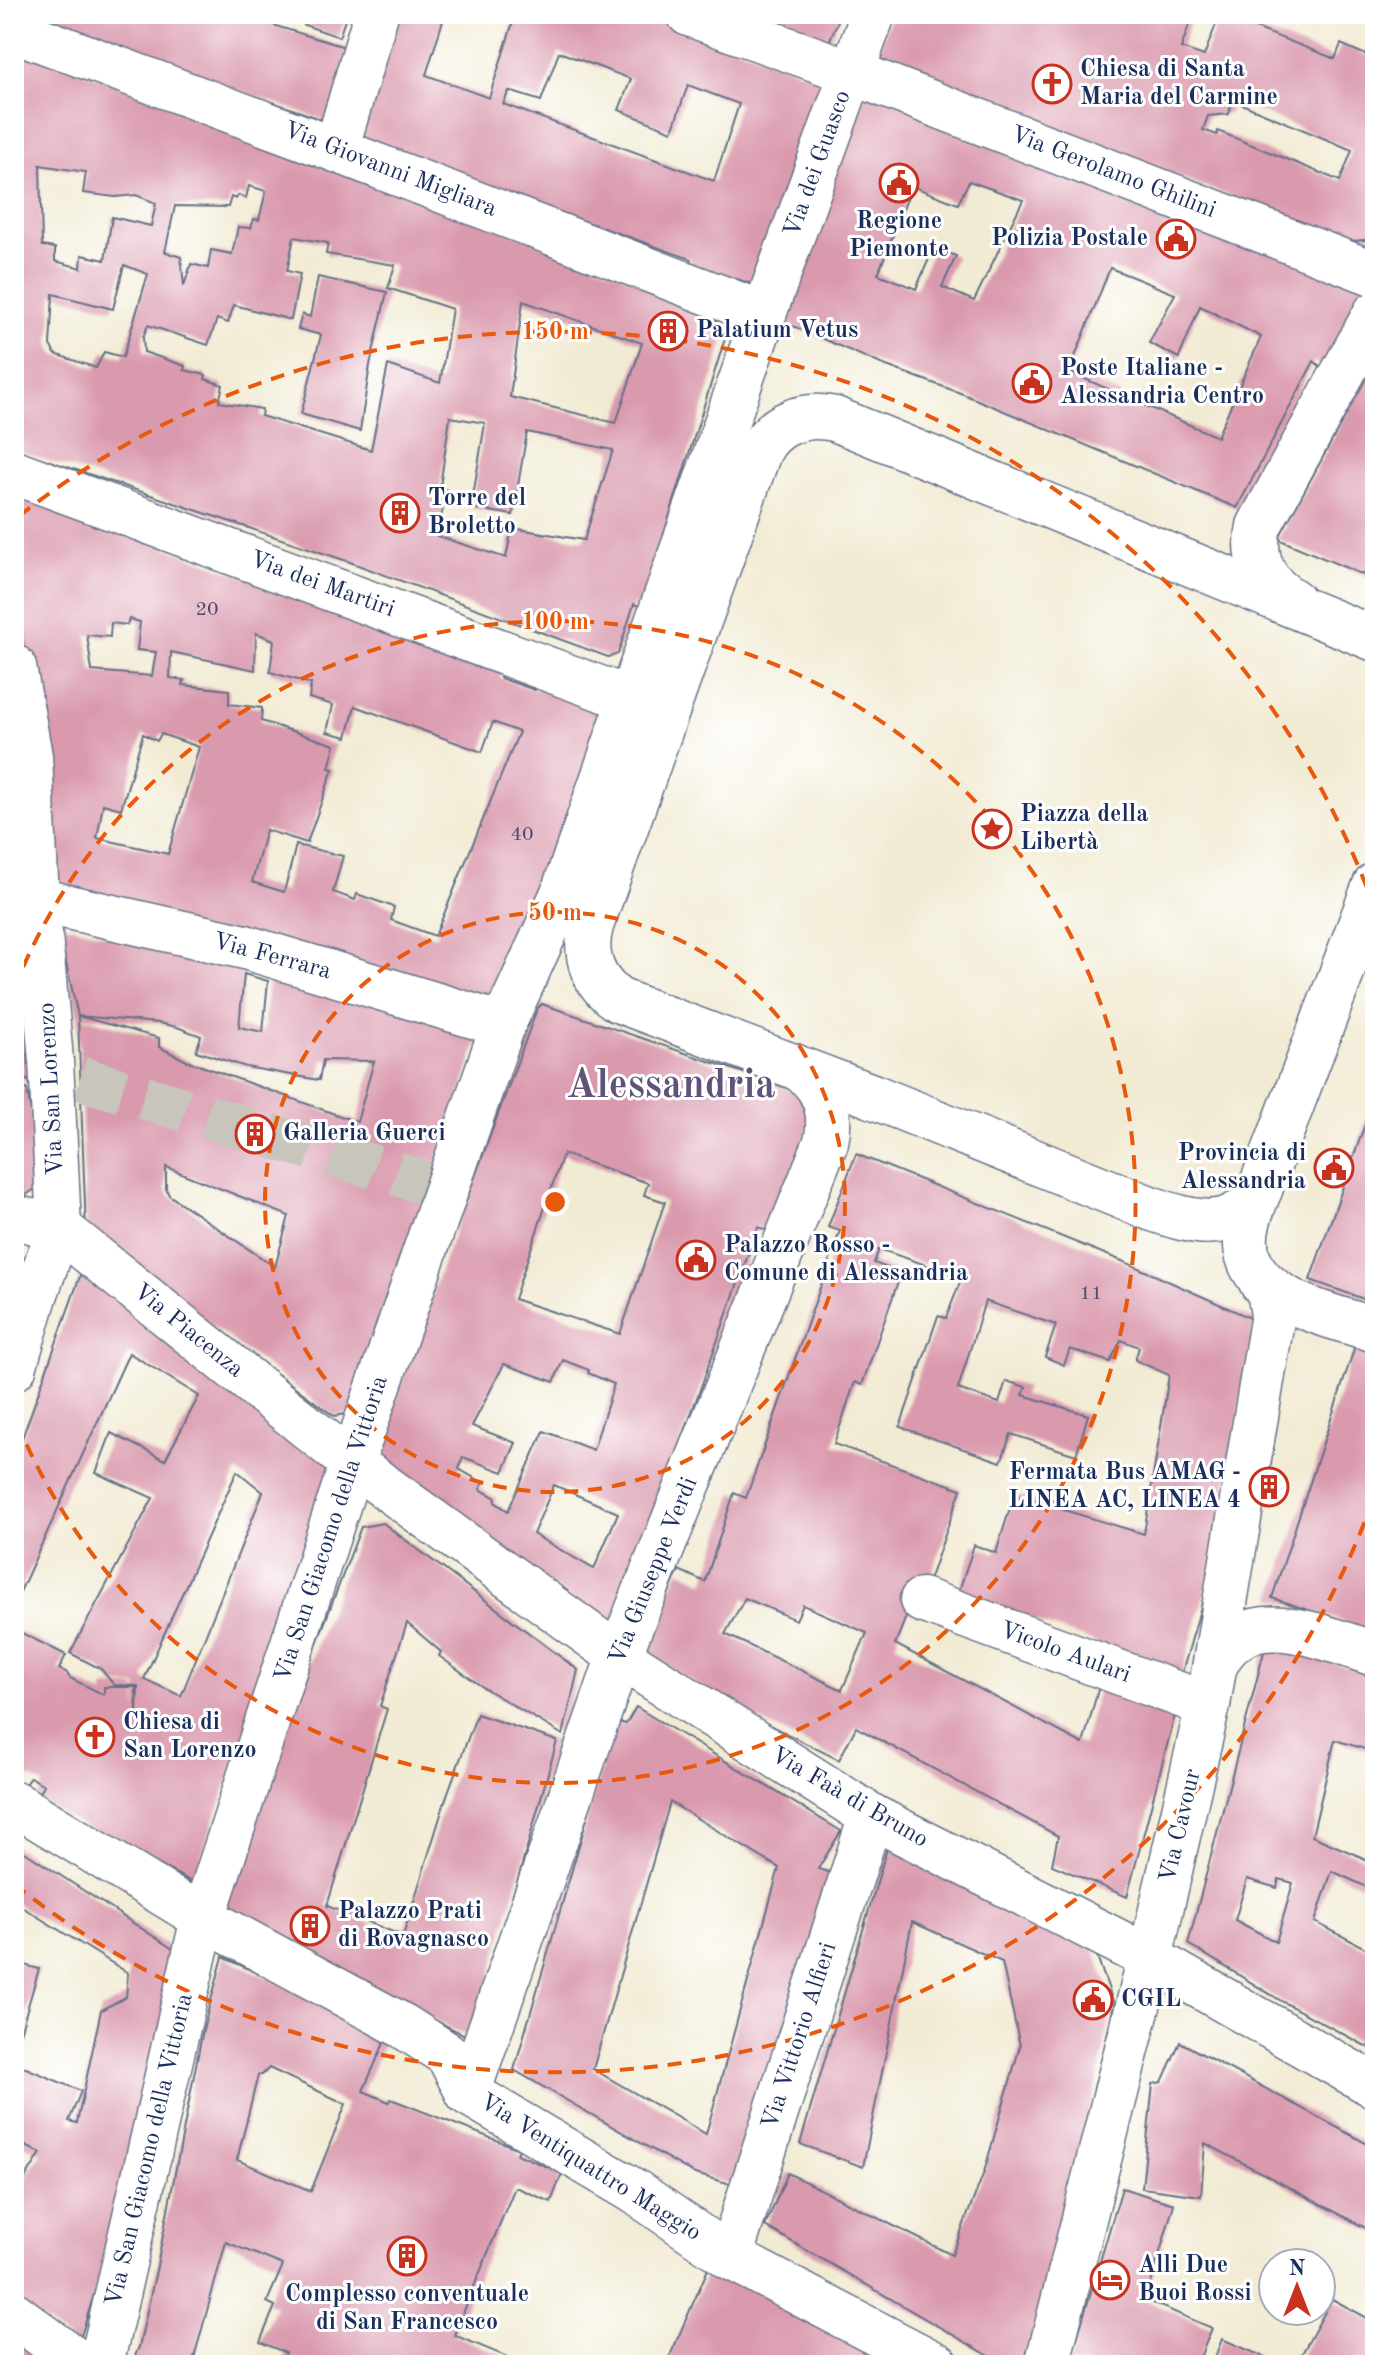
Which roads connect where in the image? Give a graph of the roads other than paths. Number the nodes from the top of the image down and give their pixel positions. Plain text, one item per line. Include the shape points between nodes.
1 (376, 14) edge
2 (689, 14) edge
3 (873, 14) edge
4 (14, 30) edge
5 (851, 72) junction
6 (336, 150) junction
7 (1375, 274) edge
8 (764, 314) junction
9 (1375, 314) edge
10 (14, 472) edge
11 (1289, 588) junction
12 (1375, 613) edge
13 (1375, 638) edge
14 (14, 667) edge
15 (629, 699) junction
16 (24, 753) edge
17 (1375, 885) edge
18 (37, 900) junction
19 (1375, 970) edge
20 (1331, 1005) junction
21 (503, 1025) junction
22 (793, 1066) junction
23 (1261, 1185) junction
24 (14, 1217) edge
25 (59, 1228) junction
26 (1273, 1290) junction
27 (1375, 1330) edge
28 (14, 1368) edge
29 (352, 1463) junction
30 (922, 1600) dead end
31 (1375, 1654) edge
32 (619, 1656) junction
33 (1212, 1686) junction
34 (14, 1803) edge
35 (871, 1816) junction
36 (203, 1918) junction
37 (1150, 1958) junction
38 (1375, 2086) edge
39 (468, 2093) junction
40 (730, 2257) junction
41 (14, 2314) edge
42 (82, 2365) edge
43 (101, 2365) edge
44 (937, 2365) edge
45 (1047, 2365) edge

1 - 6 street
2 - 5 street, Via Gerolamo Ghilini
3 - 5 street, Via dei Guasco
4 - 6 street, Via Giovanni Migliara
5 - 7 street, Via Gerolamo Ghilini
5 - 8 street, Via dei Guasco
6 - 8 street, Via Giovanni Migliara
8 - 15 street
9 - 11 street via 1259,526 1257,554 1265,576
10 - 15 street, Via dei Martiri
11 - 12 street
11 - 13 street
13 - 22 street via 835,419 806,417 777,430 759,452 591,926 588,949 596,976 618,1000
14 - 16 street, Via San Lorenzo
15 - 21 street via 559,902
16 - 18 street, Via San Lorenzo
17 - 20 street
18 - 21 street, Via Ferrara via 245,947
18 - 25 street, Via San Lorenzo
19 - 20 street via 1348,982
20 - 23 street
21 - 29 street, Via San Giacomo della Vittoria
22 - 23 street via 1192,1222 1233,1216 1249,1205
22 - 32 street, Via Giuseppe Verdi via 812,1080 825,1100 826,1142
23 - 26 street, Via Cavour via 1245,1239 1249,1262
24 - 25 street, Via Piacenza
25 - 28 street, Via San Lorenzo
25 - 29 street, Via Piacenza
26 - 27 street
26 - 33 street, Via Cavour
29 - 32 street, Via Faà di Bruno
29 - 36 street, Via San Giacomo della Vittoria
30 - 33 street, Vicolo Aulari
31 - 33 street via 1265,1627 1228,1646
32 - 35 street, Via Faà di Bruno
32 - 39 street, Via Giuseppe Verdi
33 - 37 street, Via Cavour
34 - 36 street, Via Ventiquattro Maggio
35 - 37 street, Via Faà di Bruno
35 - 40 street, Via Vittorio Alfieri
36 - 39 street, Via Ventiquattro Maggio via 448,2055
36 - 43 street, Via San Giacomo della Vittoria
37 - 38 street, Via Faà di Bruno
37 - 45 street, Via Cavour
39 - 40 street, Via Ventiquattro Maggio via 634,2191
40 - 44 street, Via Ventiquattro Maggio
41 - 42 street

